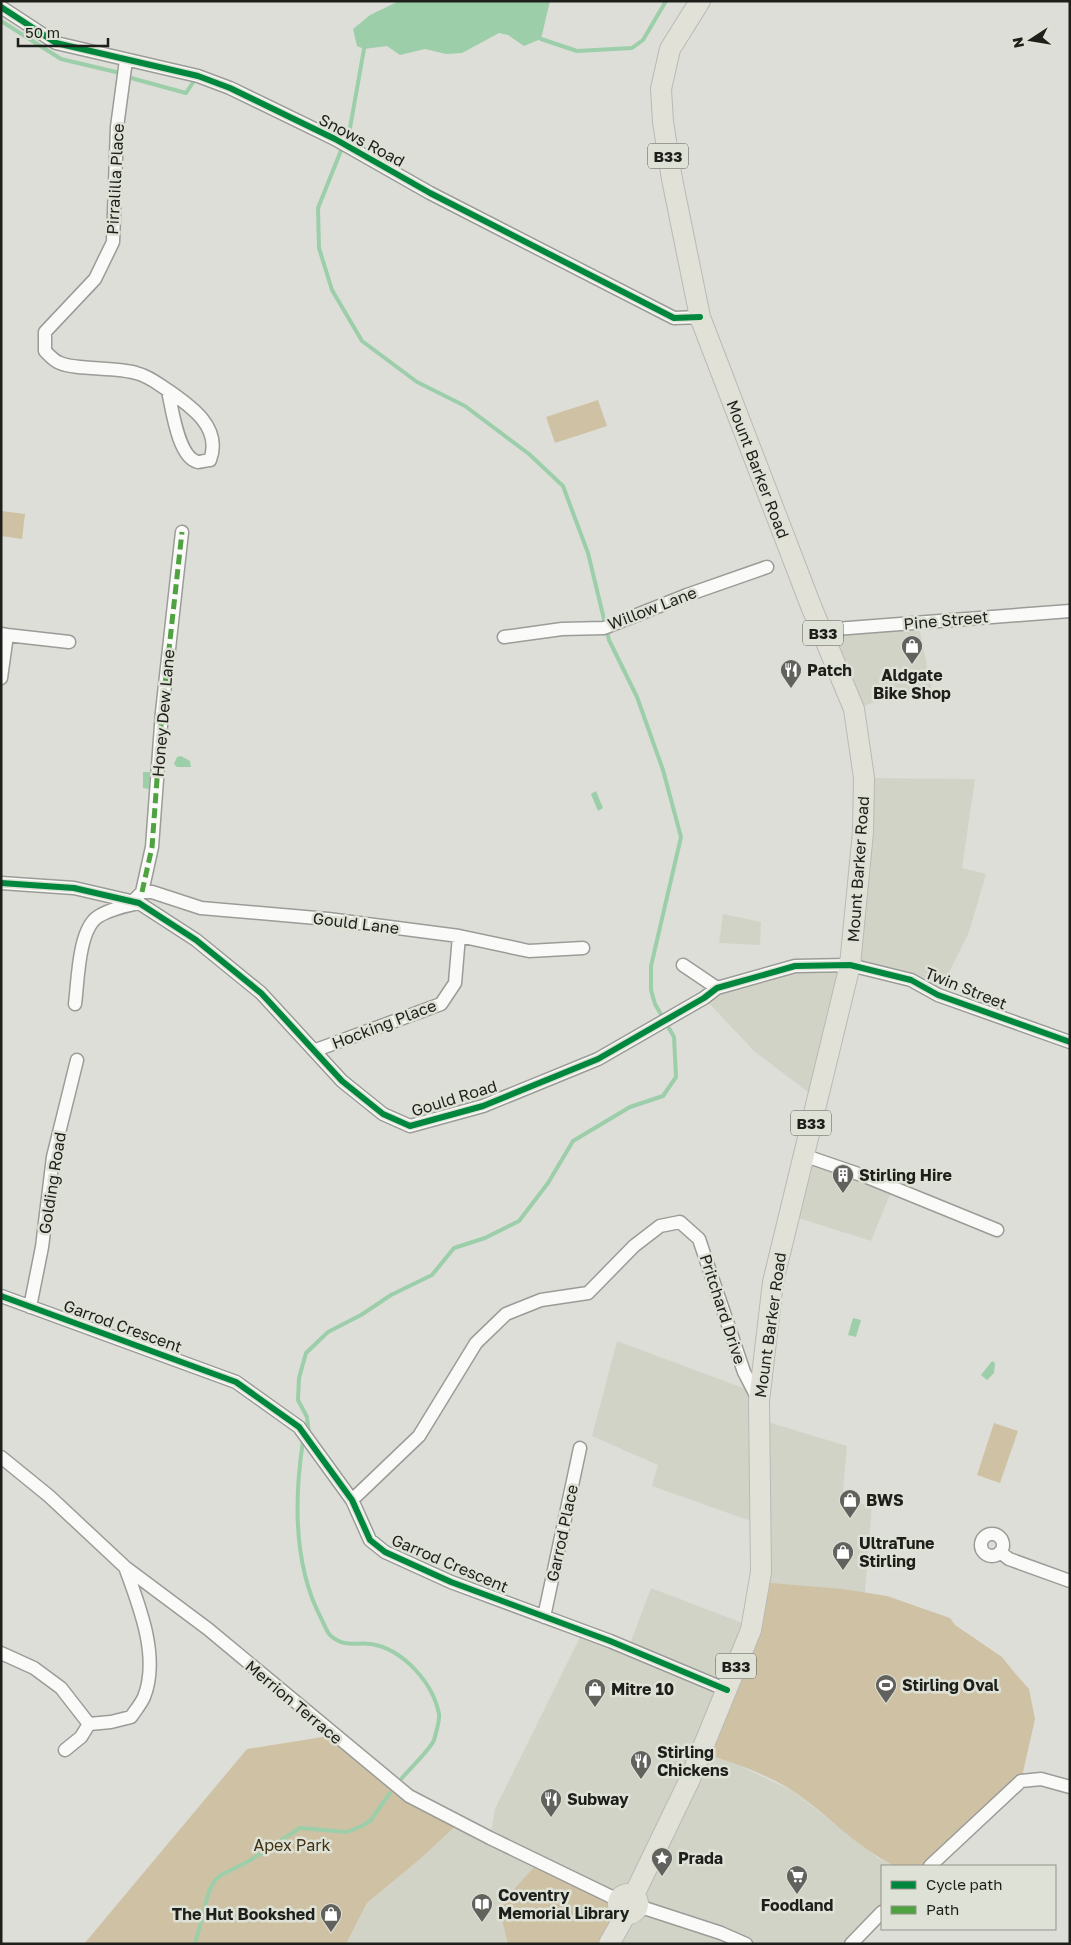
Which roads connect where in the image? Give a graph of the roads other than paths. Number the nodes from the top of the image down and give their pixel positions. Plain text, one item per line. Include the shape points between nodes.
1 (700, 1) edge
2 (1, 7) edge
3 (126, 60) junction
4 (700, 317) junction
5 (168, 391) junction
6 (182, 532) dead end
7 (767, 567) dead end
8 (1070, 612) edge
9 (822, 630) junction
10 (4, 635) edge
11 (504, 637) dead end
12 (69, 642) dead end
13 (1, 678) edge
14 (1, 883) edge
15 (138, 899) junction
16 (459, 936) junction
17 (583, 948) dead end
18 (683, 965) dead end
19 (850, 965) junction
20 (717, 988) junction
21 (75, 1004) dead end
22 (1070, 1042) edge
23 (316, 1050) junction
24 (77, 1060) dead end
25 (803, 1155) junction
26 (997, 1230) dead end
27 (1, 1296) edge
28 (30, 1307) junction
29 (759, 1401) junction
30 (580, 1448) dead end
31 (1, 1457) edge
32 (352, 1500) junction
33 (1000, 1552) dead end
34 (125, 1568) junction
35 (1070, 1581) edge
36 (544, 1617) junction
37 (1, 1653) edge
38 (727, 1690) junction
39 (89, 1724) junction
40 (65, 1750) dead end
41 (1070, 1787) edge
42 (931, 1865) edge
43 (629, 1904) junction
44 (881, 1913) edge
45 (609, 1944) edge
46 (746, 1944) edge
47 (851, 1944) edge

1 - 4 main road, Mount Barker Road / B33 via 670,48 661,89 672,178
2 - 3 street, Snows Road via 56,43
3 - 4 street, Snows Road via 198,76 230,88 336,140 430,193 674,318
3 - 5 street, Pirralilla Place via 117,127 113,242 95,279 45,332 45,351 60,364 135,372 154,379
4 - 9 main road, Mount Barker Road / B33
5 - 5 street, Pirralilla Place via 197,412 208,427 214,448 210,460 198,462 187,456 178,435
6 - 15 street, Honey Dew Lane via 162,712 152,847
7 - 11 street, Willow Lane via 609,626
8 - 9 street, Pine Street
9 - 19 main road, Mount Barker Road / B33 via 854,709 864,778 863,832
10 - 12 street
10 - 13 street
14 - 15 street, Gould Road via 74,888
15 - 16 street, Gould Lane via 152,892 201,908 328,919
15 - 21 street via 97,917 84,936
15 - 23 street, Gould Road via 196,940 261,993
16 - 17 street, Gould Lane via 529,951
16 - 23 street, Hocking Place via 455,983 441,1004
18 - 20 street
19 - 20 street, Gould Road via 795,966
19 - 22 street, Twin Street via 911,980 938,995
19 - 25 main road, Mount Barker Road / B33
20 - 23 street, Gould Road via 598,1059 483,1106 410,1126 383,1114 342,1081
24 - 28 street, Golding Road via 53,1157 42,1247
25 - 26 street via 867,1177
25 - 29 main road, Mount Barker Road / B33 via 773,1282
27 - 28 street, Garrod Crescent
28 - 32 street, Garrod Crescent via 236,1382 299,1427
29 - 32 street, Pritchard Drive via 744,1372 699,1238 680,1222 660,1226 634,1246 588,1293 541,1300 506,1314 476,1343 419,1436
29 - 38 main road, Mount Barker Road / B33 via 760,1582 751,1630
30 - 36 street, Garrod Place
31 - 34 street, Merrion Terrace via 49,1496
32 - 36 street, Garrod Crescent via 370,1540 385,1552
33 - 35 street via 1009,1559
34 - 39 street via 148,1652 144,1698 130,1717
34 - 43 street, Merrion Terrace via 208,1629 409,1796
36 - 38 street, Garrod Crescent
37 - 39 street via 34,1668 61,1688
38 - 43 main road, Mount Barker Road / B33 via 690,1778
39 - 40 street via 81,1737
41 - 42 street via 1041,1779 1021,1781
43 - 45 main road, Mount Barker Road / B33
43 - 46 street, Merrion Terrace
44 - 47 street

